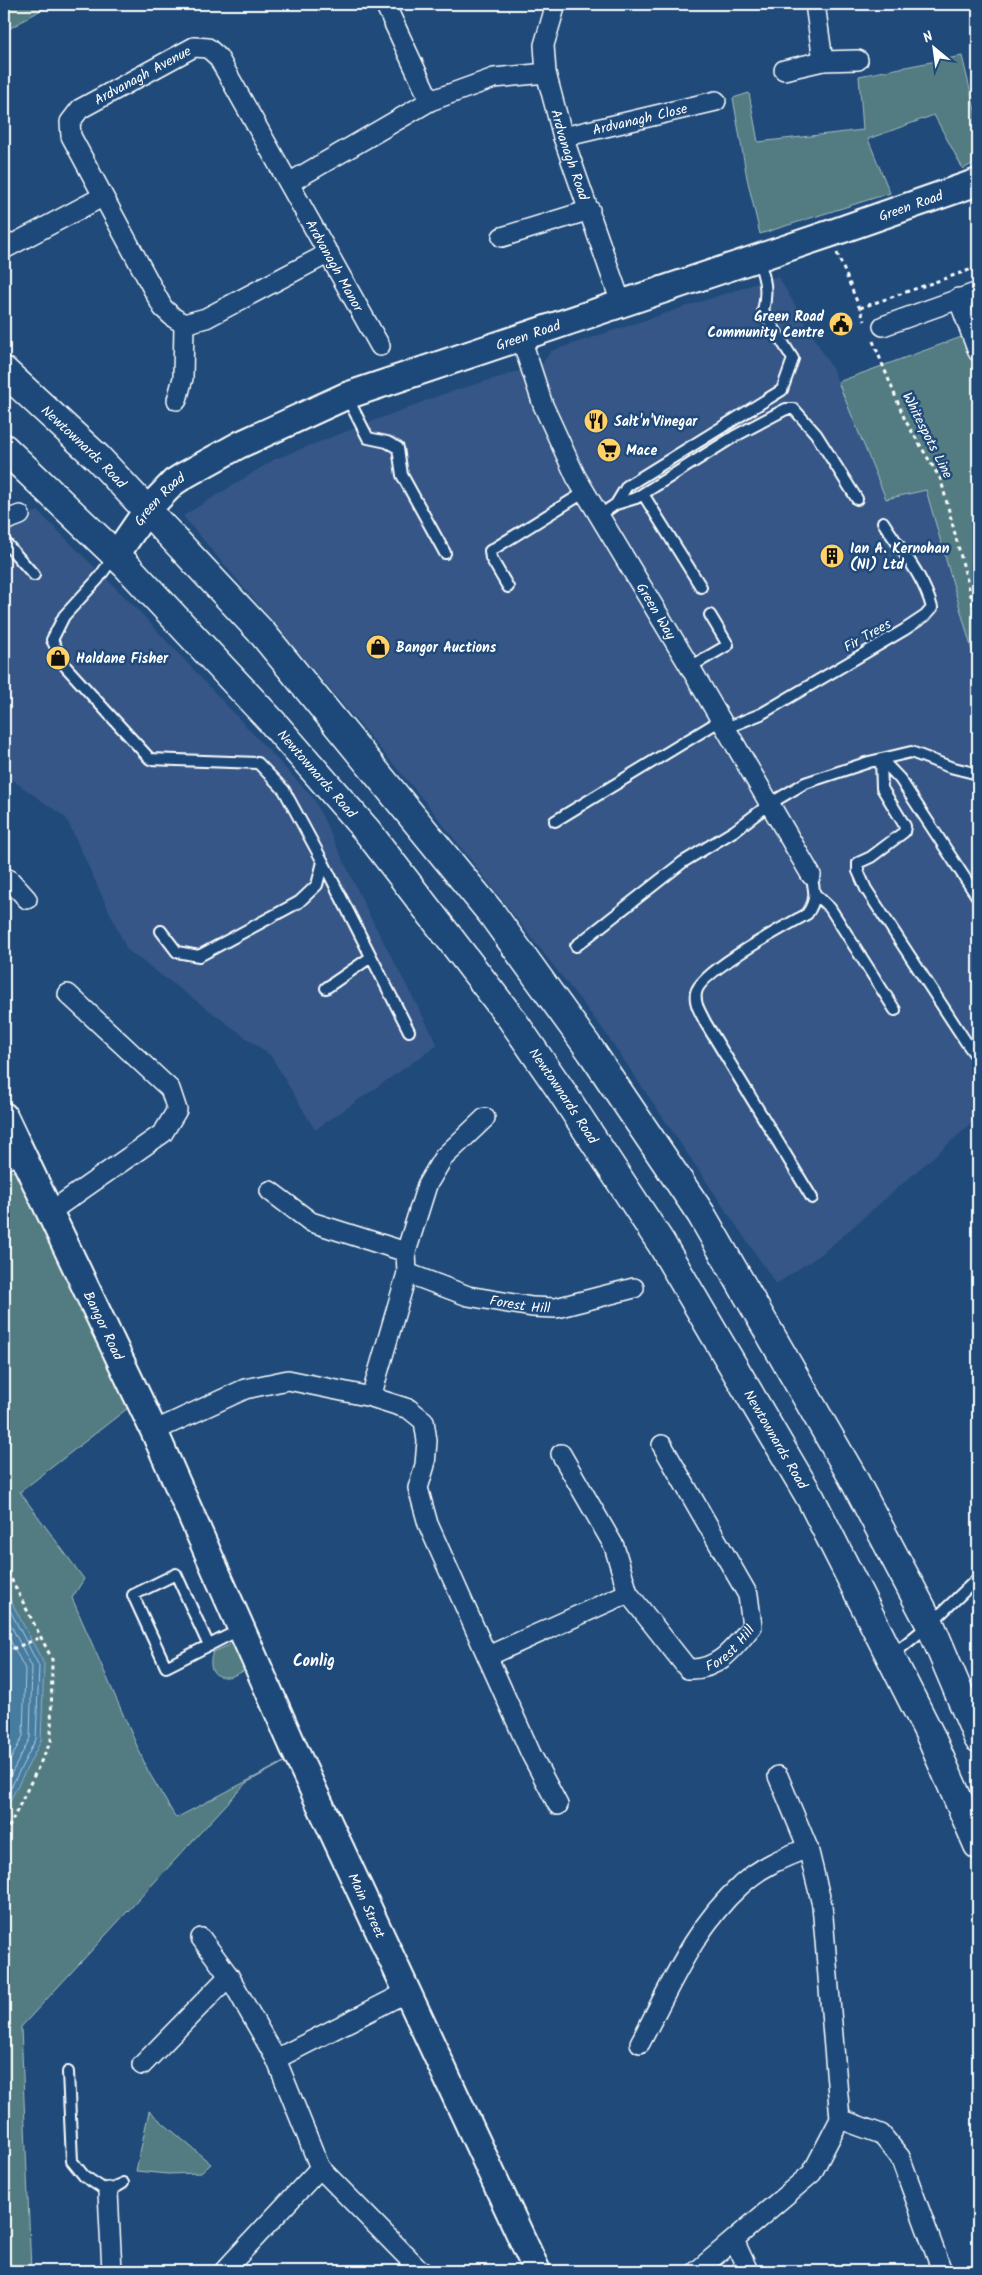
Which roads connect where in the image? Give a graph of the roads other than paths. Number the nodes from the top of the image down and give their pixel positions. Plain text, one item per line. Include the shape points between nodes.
1 (384, 4) edge
2 (556, 4) edge
3 (815, 4) edge
4 (858, 60) dead end
5 (823, 61) junction
6 (784, 70) dead end
7 (546, 73) junction
8 (430, 101) junction
9 (716, 101) dead end
10 (563, 137) junction
11 (978, 182) edge
12 (289, 183) junction
13 (102, 197) junction
14 (590, 210) junction
15 (502, 238) dead end
16 (4, 249) edge
17 (329, 253) junction
18 (757, 258) junction
19 (978, 292) edge
20 (958, 298) junction
21 (621, 303) junction
22 (184, 324) junction
23 (874, 329) road end
24 (521, 338) junction
25 (380, 346) dead end
26 (978, 352) edge
27 (4, 371) edge
28 (346, 396) junction
29 (176, 400) dead end
30 (4, 448) edge
31 (585, 492) junction
32 (643, 494) junction
33 (857, 499) dead end
34 (616, 504) junction
35 (147, 510) junction
36 (600, 515) junction
37 (883, 522) dead end
38 (4, 541) edge
39 (445, 553) dead end
40 (116, 555) junction
41 (34, 575) dead end
42 (508, 586) dead end
43 (701, 588) dead end
44 (710, 615) dead end
45 (690, 667) junction
46 (724, 724) junction
47 (882, 759) junction
48 (978, 774) edge
49 (771, 803) junction
50 (555, 821) dead end
51 (323, 862) junction
52 (811, 875) joint
53 (4, 876) edge
54 (815, 894) junction
55 (978, 898) edge
56 (27, 899) dead end
57 (161, 931) dead end
58 (576, 946) dead end
59 (372, 957) junction
60 (326, 988) dead end
61 (68, 994) dead end
62 (895, 1010) dead end
63 (409, 1031) dead end
64 (978, 1054) edge
65 (4, 1116) edge
66 (485, 1118) dead end
67 (11, 1155) edge
68 (270, 1191) dead end
69 (812, 1198) dead end
70 (50, 1212) junction
71 (406, 1252) junction
72 (407, 1273) junction
73 (634, 1288) dead end
74 (371, 1397) junction
75 (154, 1431) junction
76 (662, 1445) dead end
77 (560, 1454) dead end
78 (201, 1537) joint
79 (978, 1578) edge
80 (628, 1593) junction
81 (930, 1624) junction
82 (242, 1629) junction
83 (209, 1646) junction
84 (488, 1656) junction
85 (890, 1657) junction
86 (978, 1738) edge
87 (778, 1776) dead end
88 (558, 1805) dead end
89 (978, 1846) edge
90 (808, 1848) junction
91 (201, 1938) dead end
92 (229, 1976) junction
93 (407, 1992) junction
94 (640, 2043) dead end
95 (276, 2059) junction
96 (142, 2065) dead end
97 (68, 2072) dead end
98 (840, 2118) junction
99 (320, 2168) junction
100 (116, 2188) joint
101 (734, 2240) junction
102 (112, 2271) edge
103 (224, 2271) edge
104 (421, 2271) edge
105 (537, 2271) edge
106 (697, 2271) edge
107 (748, 2271) edge
108 (942, 2271) edge

1 - 8 street
2 - 7 street, Ardvanagh Road via 544,45
3 - 5 street
4 - 5 street
5 - 6 street
7 - 8 street via 494,78
7 - 10 street, Ardvanagh Road
8 - 12 street
9 - 10 street, Ardvanagh Close
10 - 14 street, Ardvanagh Road
11 - 18 street, Green Road
12 - 13 street, Ardvanagh Avenue via 218,57 208,48 194,47 80,109 70,122 71,136
12 - 17 street, Ardvanagh Manor
13 - 16 street
13 - 22 street, Ardvanagh Avenue via 163,308
14 - 15 street
14 - 21 street, Ardvanagh Road
17 - 22 street via 206,318
17 - 25 street, Ardvanagh Manor
18 - 21 street, Green Road
18 - 34 lane via 766,281 763,311 793,359 782,390 627,486
19 - 20 street
20 - 23 street
20 - 26 street
21 - 24 street, Green Road
22 - 29 street via 183,378
24 - 28 street, Green Road
24 - 31 street, Green Way via 543,405
27 - 35 highway, Newtownards Road via 98,458
28 - 35 street, Green Road via 239,445 185,475
28 - 39 lane via 368,438 398,448 402,475
30 - 40 highway, Newtownards Road
31 - 36 street, Green Way
31 - 42 lane via 490,551
32 - 33 lane via 735,436 786,409 794,409 816,434
32 - 34 lane
32 - 43 lane
34 - 36 lane
35 - 40 street, Green Road
35 - 81 highway, Newtownards Road via 263,634 300,679 492,914 591,1051 701,1214 852,1476
36 - 45 street, Green Way
37 - 46 lane, Fir Trees via 918,575 932,608 904,630 761,714
38 - 41 lane
40 - 51 lane via 64,616 52,640 66,667 150,759 258,763 284,790
40 - 85 highway, Newtownards Road via 274,724 368,832 522,1034 660,1243 811,1498
44 - 45 lane via 728,645
45 - 46 street, Green Way
46 - 49 street, Green Way
46 - 50 lane
47 - 48 lane via 911,752
47 - 49 lane via 805,783
47 - 55 lane via 900,779
47 - 64 lane via 882,788 905,826 904,832 858,863 858,871 866,889 966,1042
49 - 52 street, Green Way
49 - 58 lane via 683,862
51 - 57 lane via 316,885 299,902 199,956 177,952
51 - 59 lane
52 - 54 lane
53 - 56 street
54 - 62 lane via 830,908
54 - 69 lane via 814,905 807,914 735,957 702,981 696,992 696,1003 705,1022
59 - 60 lane
59 - 63 lane
61 - 70 street via 170,1089 177,1110 163,1133
65 - 67 street, Bangor Road
66 - 71 street via 443,1158 427,1185
67 - 70 street, Bangor Road
68 - 71 street via 311,1222
70 - 75 street, Bangor Road
71 - 72 street
72 - 73 street, Forest Hill via 468,1296 532,1307 556,1308
72 - 74 street
74 - 75 street via 288,1380 245,1390
74 - 84 street via 409,1408 424,1421 428,1441 418,1488 428,1524
75 - 78 street, Bangor Road
76 - 80 street, Forest Hill via 748,1595 752,1626 717,1662 700,1670 688,1668
77 - 80 street, Forest Hill via 614,1546
78 - 82 street, Main Street
79 - 81 lane
80 - 84 street
81 - 85 lane
81 - 86 highway, Newtownards Road
82 - 83 lane
82 - 93 street, Main Street
83 - 83 lane via 166,1667 134,1595 176,1574
84 - 88 street via 531,1754
85 - 89 highway, Newtownards Road via 929,1733
87 - 90 street
90 - 94 street via 773,1862 741,1884 698,1934
90 - 98 street via 822,1905
91 - 92 street
92 - 95 street
92 - 96 street
93 - 95 street
93 - 105 street, Main Street
95 - 99 street
97 - 100 lane via 72,2161 84,2176
98 - 101 street via 812,2173
98 - 108 street via 881,2134 900,2157
99 - 103 street
99 - 104 street
100 - 102 street
101 - 106 street
101 - 107 street

